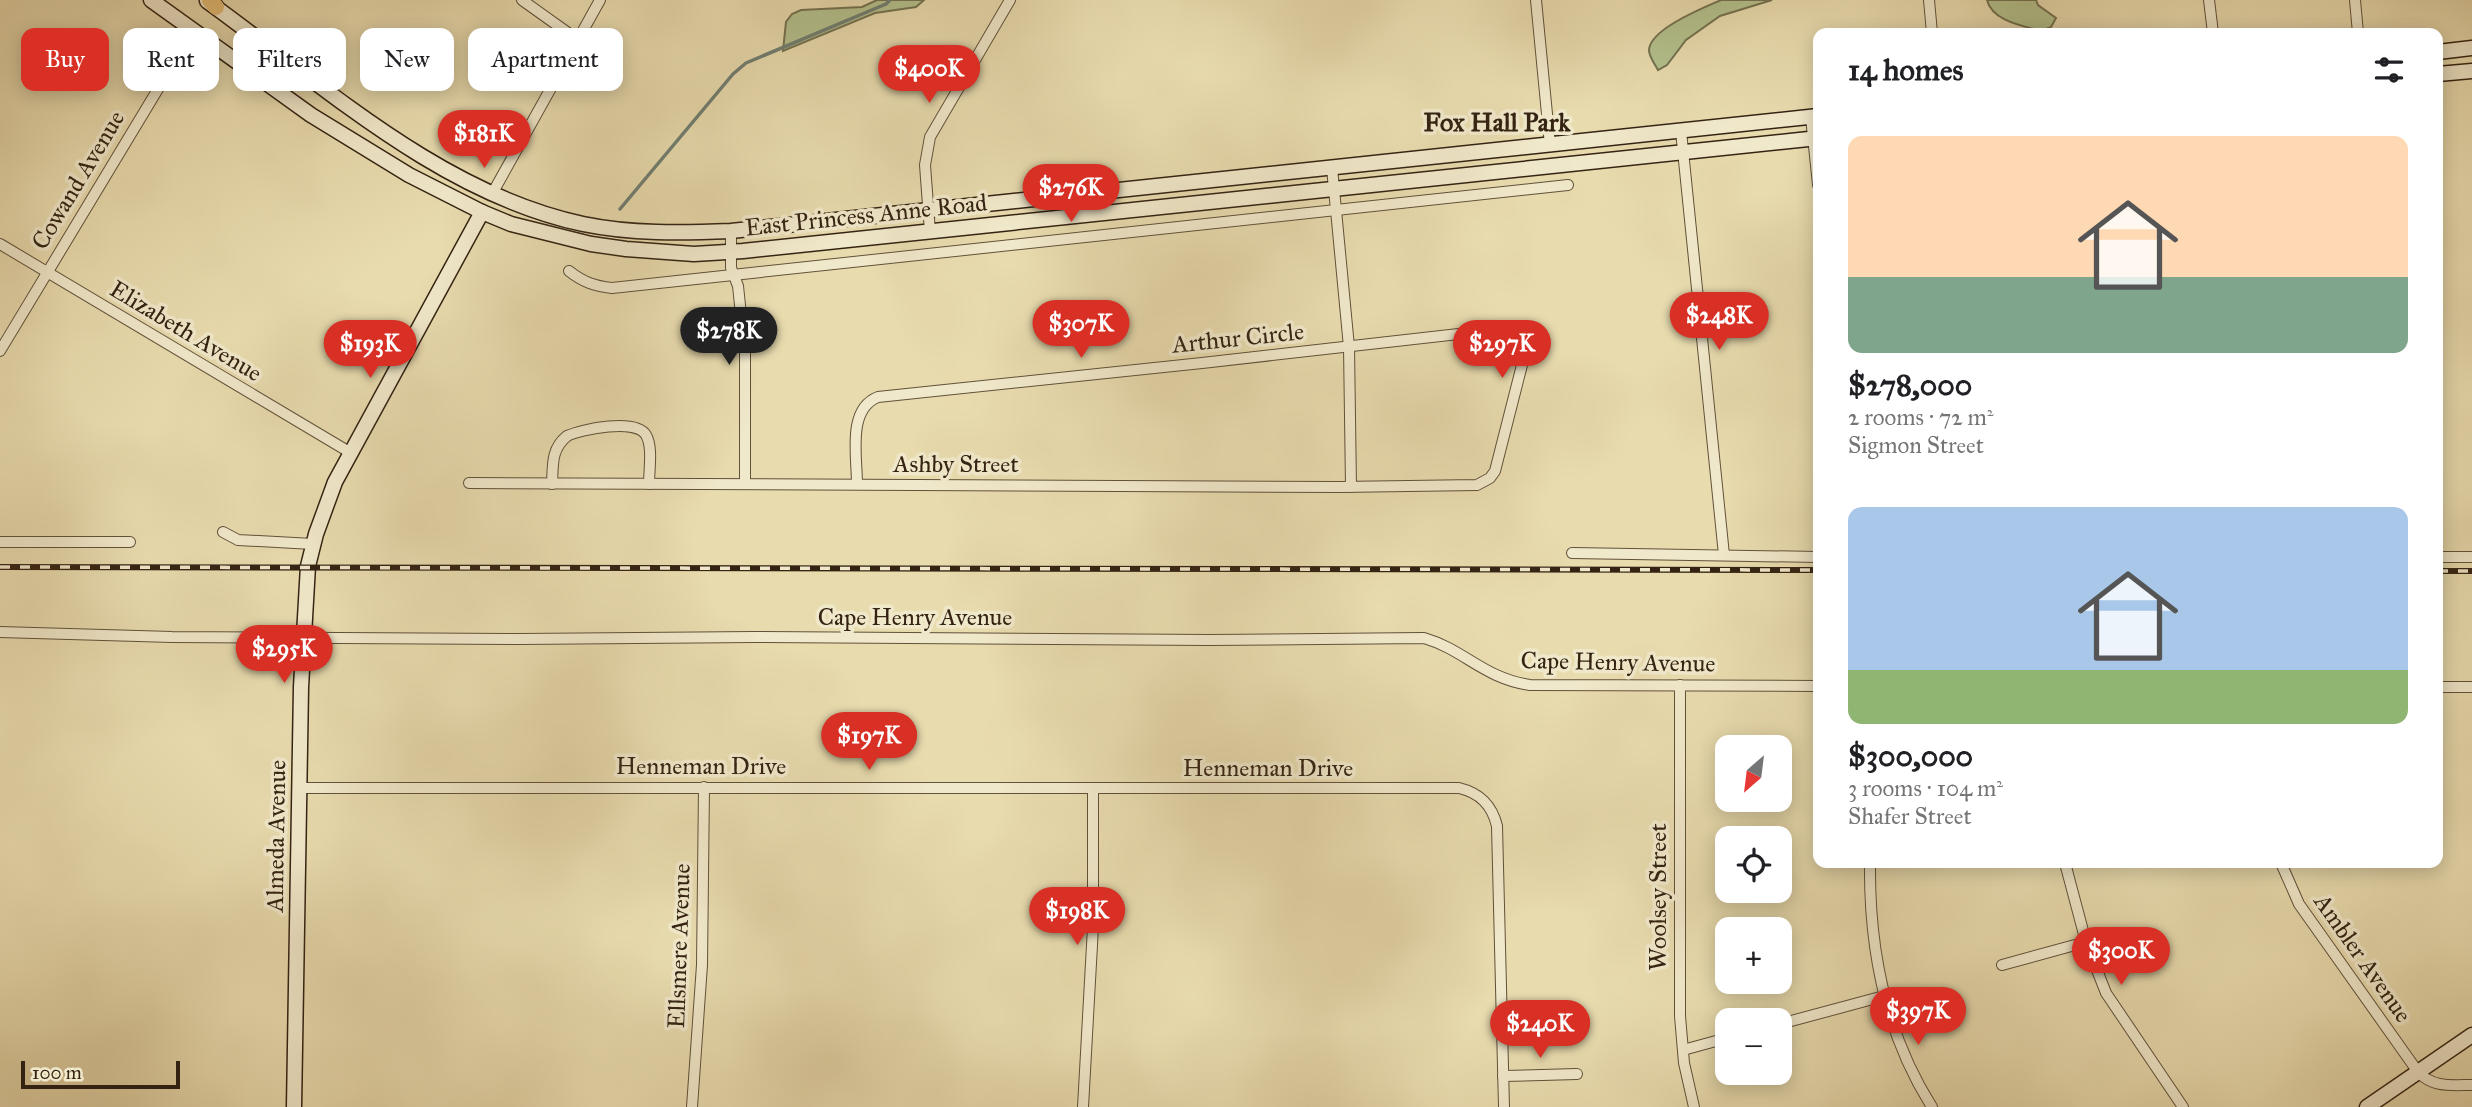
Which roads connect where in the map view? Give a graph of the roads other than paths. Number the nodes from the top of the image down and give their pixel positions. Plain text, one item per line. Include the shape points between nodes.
1 (151, 0) edge
2 (522, 0) edge
3 (600, 0) edge
4 (1010, 0) edge
5 (1536, 0) edge
6 (1929, 0) edge
7 (2209, 0) edge
8 (2354, 0) edge
9 (211, 2) edge
10 (189, 28) edge
11 (561, 28) edge
12 (585, 28) edge
13 (1932, 28) edge
14 (2212, 28) edge
15 (2357, 28) edge
16 (2472, 48) edge
17 (219, 50) edge
18 (2443, 51) edge
19 (2472, 71) edge
20 (2443, 74) edge
21 (157, 91) edge
22 (550, 91) edge
23 (1813, 117) edge
24 (1681, 131) junction
25 (1813, 138) edge
26 (1550, 145) junction
27 (1682, 152) junction
28 (1332, 168) junction
29 (1567, 185) dead end
30 (1334, 189) junction
31 (488, 203) junction
32 (928, 210) junction
33 (1336, 210) junction
34 (731, 231) junction
35 (930, 232) junction
36 (0, 244) edge
37 (731, 252) junction
38 (569, 271) dead end
39 (47, 272) junction
40 (733, 276) junction
41 (1349, 348) junction
42 (0, 351) edge
43 (351, 453) junction
44 (469, 483) dead end
45 (552, 484) junction
46 (649, 484) junction
47 (745, 484) junction
48 (857, 484) junction
49 (1442, 485) joint
50 (1351, 487) junction
51 (223, 532) dead end
52 (0, 542) edge
53 (130, 542) dead end
54 (313, 544) junction
55 (1572, 553) dead end
56 (1724, 555) junction
57 (1813, 557) edge
58 (2443, 557) edge
59 (2472, 557) edge
60 (0, 632) edge
61 (304, 638) junction
62 (1680, 685) junction
63 (1813, 686) edge
64 (2443, 687) edge
65 (2472, 687) edge
66 (704, 787) junction
67 (299, 788) junction
68 (1093, 788) junction
69 (1870, 868) edge
70 (2066, 868) edge
71 (2283, 868) edge
72 (2086, 942) junction
73 (2003, 965) dead end
74 (1884, 996) junction
75 (1792, 1021) edge
76 (2472, 1035) edge
77 (1715, 1041) edge
78 (1683, 1050) junction
79 (2418, 1072) junction
80 (1577, 1074) dead end
81 (1503, 1076) junction
82 (2472, 1085) edge
83 (294, 1107) edge
84 (692, 1107) edge
85 (1083, 1107) edge
86 (1504, 1107) edge
87 (1694, 1107) edge
88 (1932, 1107) edge
89 (2183, 1107) edge
90 (2367, 1107) edge

1 - 10 main road
2 - 11 street
3 - 12 street
4 - 32 street via 930,137 925,165
5 - 26 street
6 - 13 street
7 - 14 street
8 - 15 street
9 - 31 main road, East Princess Anne Road via 385,132 461,177
16 - 18 main road
17 - 31 main road via 311,115 452,199
19 - 20 main road
21 - 39 street, Cowand Avenue
22 - 31 street
23 - 24 main road, East Princess Anne Road
24 - 26 main road, East Princess Anne Road
24 - 27 street
25 - 27 main road, East Princess Anne Road
26 - 28 main road, East Princess Anne Road
27 - 30 main road, East Princess Anne Road
27 - 56 street
28 - 30 street
28 - 32 main road, East Princess Anne Road
29 - 33 street
30 - 33 street
30 - 35 main road, East Princess Anne Road
31 - 34 main road, East Princess Anne Road via 522,206 613,229
31 - 37 main road, East Princess Anne Road via 511,225 591,244 694,254
31 - 43 main road, Almeda Avenue
32 - 34 main road, East Princess Anne Road
32 - 35 street
33 - 40 street
33 - 41 street
34 - 37 street
35 - 37 main road, East Princess Anne Road
36 - 39 street, Elizabeth Avenue
37 - 40 street
38 - 40 street via 581,281 612,288
39 - 42 street, Cowand Avenue
39 - 43 street, Elizabeth Avenue
40 - 47 street via 745,353
41 - 48 street, Arthur Circle via 878,397 864,405 857,421
41 - 49 street, Arthur Circle via 1494,330 1516,341 1522,365 1494,471 1477,485
41 - 50 street
43 - 54 main road, Almeda Avenue
44 - 45 street, Ashby Street
45 - 46 street, Ashby Street
45 - 46 street via 553,456 567,436 628,425 646,435 649,443
46 - 47 street, Ashby Street
47 - 48 street, Ashby Street
48 - 50 street, Ashby Street
49 - 50 street, Ashby Street
51 - 54 street via 238,540
52 - 53 street
54 - 61 main road, Almeda Avenue
55 - 56 street
56 - 57 street
58 - 59 street
60 - 61 street, Cape Henry Avenue
61 - 62 street, Cape Henry Avenue via 1424,638 1514,683
61 - 67 main road, Almeda Avenue
62 - 63 street, Cape Henry Avenue
62 - 78 street, Woolsey Street
64 - 65 street
66 - 67 street, Henneman Drive
66 - 68 street, Henneman Drive
66 - 84 street, Ellsmere Avenue via 702,965
67 - 83 main road, Almeda Avenue
68 - 81 street, Henneman Drive via 1459,788 1478,795 1491,808 1497,826
68 - 85 street via 1094,927
69 - 74 street via 1872,926
70 - 72 street
71 - 79 street, Ambler Avenue via 2299,904
72 - 73 street
72 - 89 street via 2106,992
74 - 75 street
74 - 88 street via 1902,1051
76 - 79 main road
77 - 78 street
78 - 87 street, Woolsey Street
79 - 82 street via 2440,1085
79 - 90 main road
80 - 81 street
81 - 86 street, Henneman Drive

